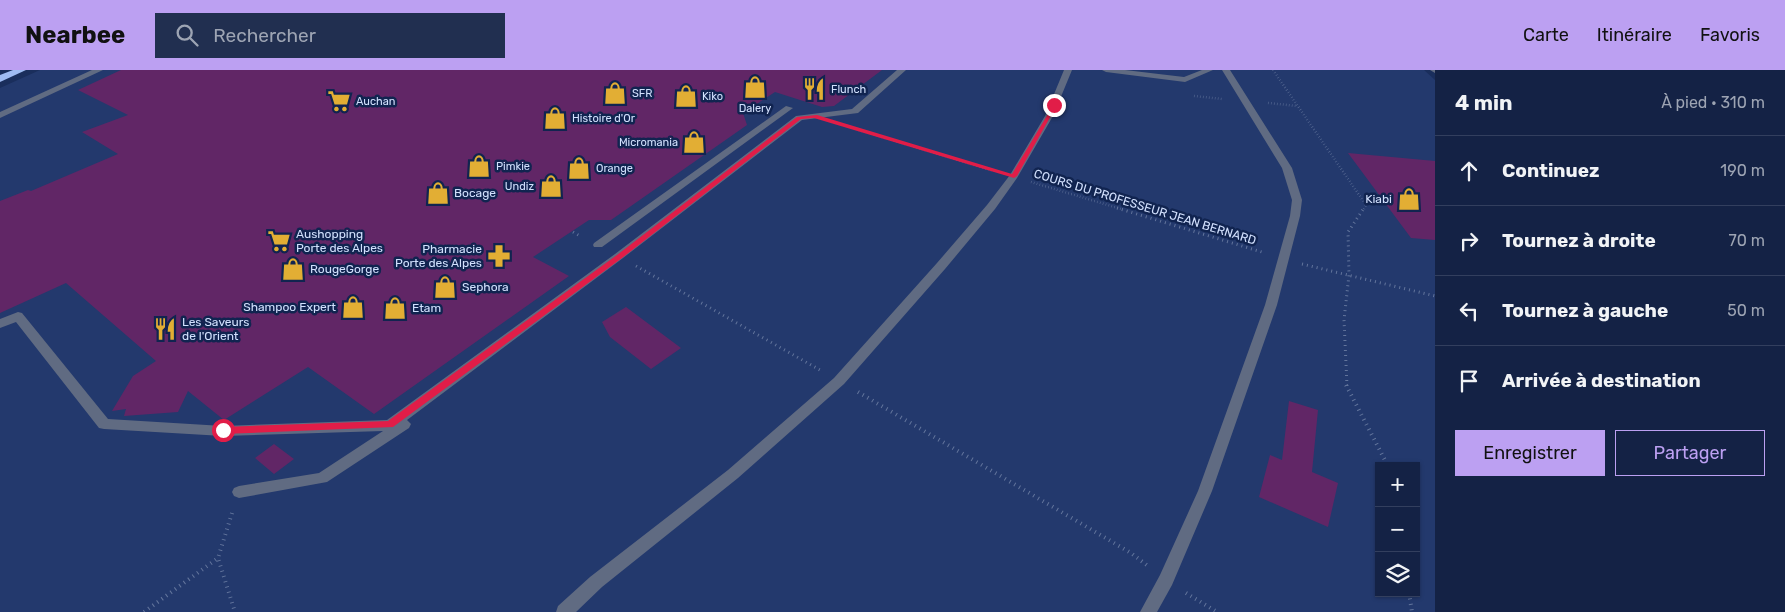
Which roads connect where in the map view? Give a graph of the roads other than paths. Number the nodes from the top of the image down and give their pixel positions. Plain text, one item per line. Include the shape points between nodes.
1 (21, 70) edge
2 (99, 70) edge
3 (902, 70) edge
4 (1068, 70) edge
5 (1106, 70) edge
6 (1209, 70) edge
7 (1226, 70) edge
8 (0, 79) edge
9 (788, 108) dead end
10 (0, 115) edge
11 (598, 245) road end
12 (619, 256) junction
13 (0, 324) edge
14 (239, 492) road end
15 (564, 612) edge
16 (1148, 612) edge

1 - 8 highway
2 - 10 lane
3 - 12 lane via 855,111 799,118
4 - 15 lane via 1049,116 1014,176 941,266 839,381 734,474 596,582
5 - 6 lane via 1185,80
7 - 16 lane via 1287,168 1297,200 1295,216 1252,362 1205,490 1166,580
9 - 11 lane
12 - 13 lane via 390,425 223,430 104,424 18,316
12 - 14 lane via 392,433 322,478

